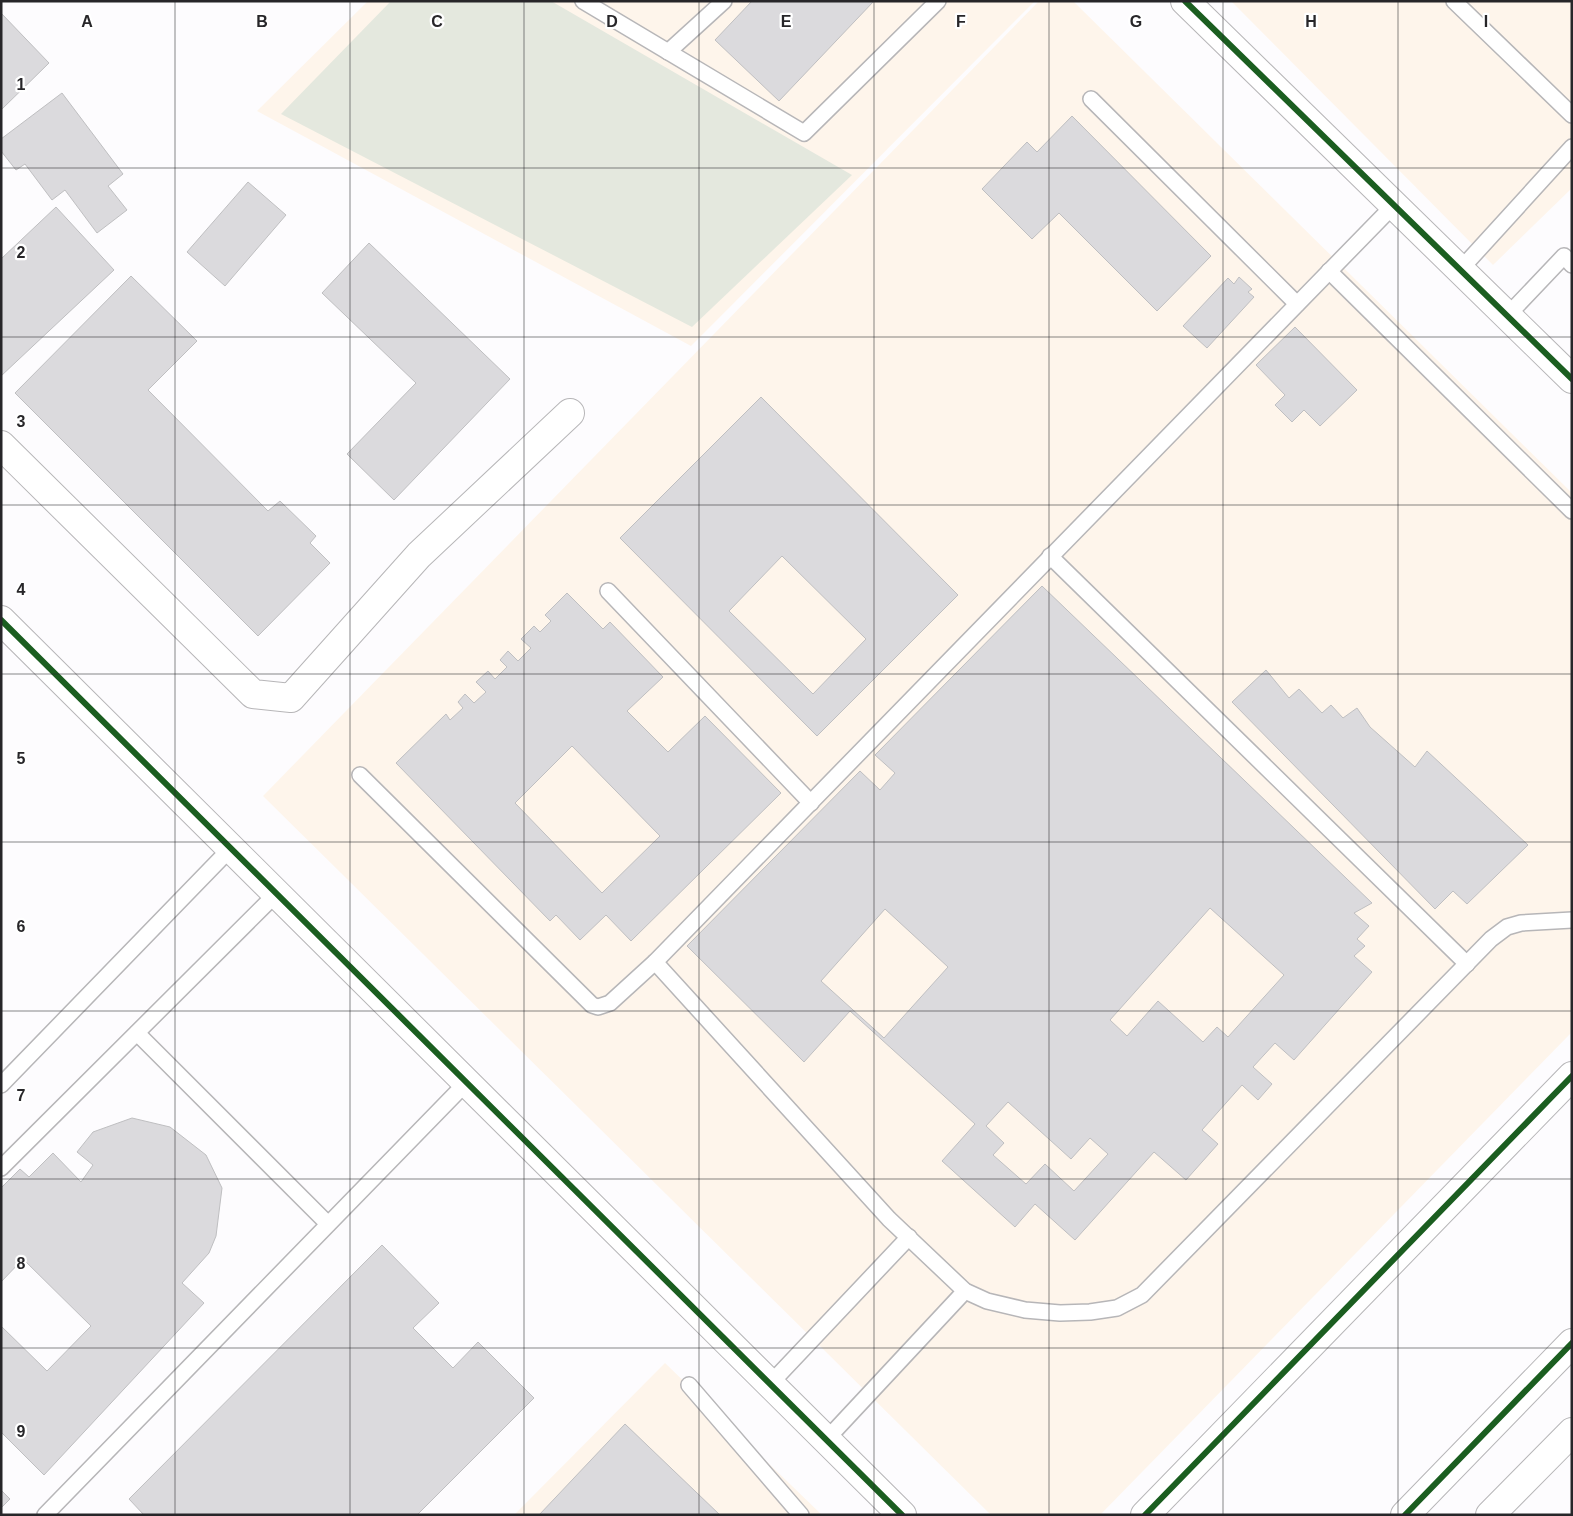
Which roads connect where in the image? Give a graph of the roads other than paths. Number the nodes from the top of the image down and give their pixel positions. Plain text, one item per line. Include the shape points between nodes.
1 (583, 1) edge
2 (724, 1) edge
3 (938, 1) edge
4 (1185, 1) edge
5 (1454, 1) edge
6 (668, 52) junction
7 (1091, 99) dead end
8 (1572, 115) edge
9 (1572, 147) edge
10 (1394, 205) junction
11 (1569, 256) edge
12 (1460, 270) junction
13 (1329, 271) junction
14 (1297, 304) junction
15 (1507, 316) junction
16 (1572, 379) edge
17 (570, 412) dead end
18 (1, 446) edge
19 (1572, 511) edge
20 (1050, 556) junction
21 (608, 591) dead end
22 (1, 620) edge
23 (360, 775) dead end
24 (811, 802) junction
25 (231, 848) junction
26 (276, 894) junction
27 (1572, 920) edge
28 (655, 962) junction
29 (1467, 964) junction
30 (137, 1033) junction
31 (1572, 1076) edge
32 (467, 1082) junction
33 (1, 1085) edge
34 (1, 1168) edge
35 (328, 1224) junction
36 (909, 1237) junction
37 (964, 1291) junction
38 (1572, 1343) edge
39 (770, 1384) junction
40 (689, 1386) dead end
41 (1572, 1432) edge
42 (826, 1440) junction
43 (45, 1515) edge
44 (801, 1515) edge
45 (902, 1515) edge
46 (1145, 1515) edge
47 (1405, 1515) edge
48 (1490, 1515) edge

1 - 6 lane
2 - 6 lane
3 - 6 lane via 804,133
4 - 10 street
5 - 8 lane
7 - 14 lane
9 - 12 lane
10 - 12 street
10 - 13 lane
11 - 15 lane
12 - 15 street
13 - 14 lane
13 - 19 lane
14 - 20 lane
15 - 16 street
17 - 18 street via 419,555 291,698 253,694
20 - 24 lane
20 - 29 lane
21 - 24 lane
22 - 25 street
23 - 28 lane via 592,1005 610,1004
24 - 28 lane
25 - 26 street
25 - 33 lane
26 - 30 lane
26 - 32 street
27 - 29 lane via 1507,927
28 - 36 lane
29 - 37 lane via 1142,1294 1117,1308 1060,1314 987,1301
30 - 34 lane
30 - 35 lane
31 - 46 street
32 - 35 lane
32 - 39 street
35 - 43 lane
36 - 37 lane
36 - 39 lane
37 - 42 lane
38 - 47 street
39 - 42 street
40 - 44 lane
41 - 48 street
42 - 45 street

